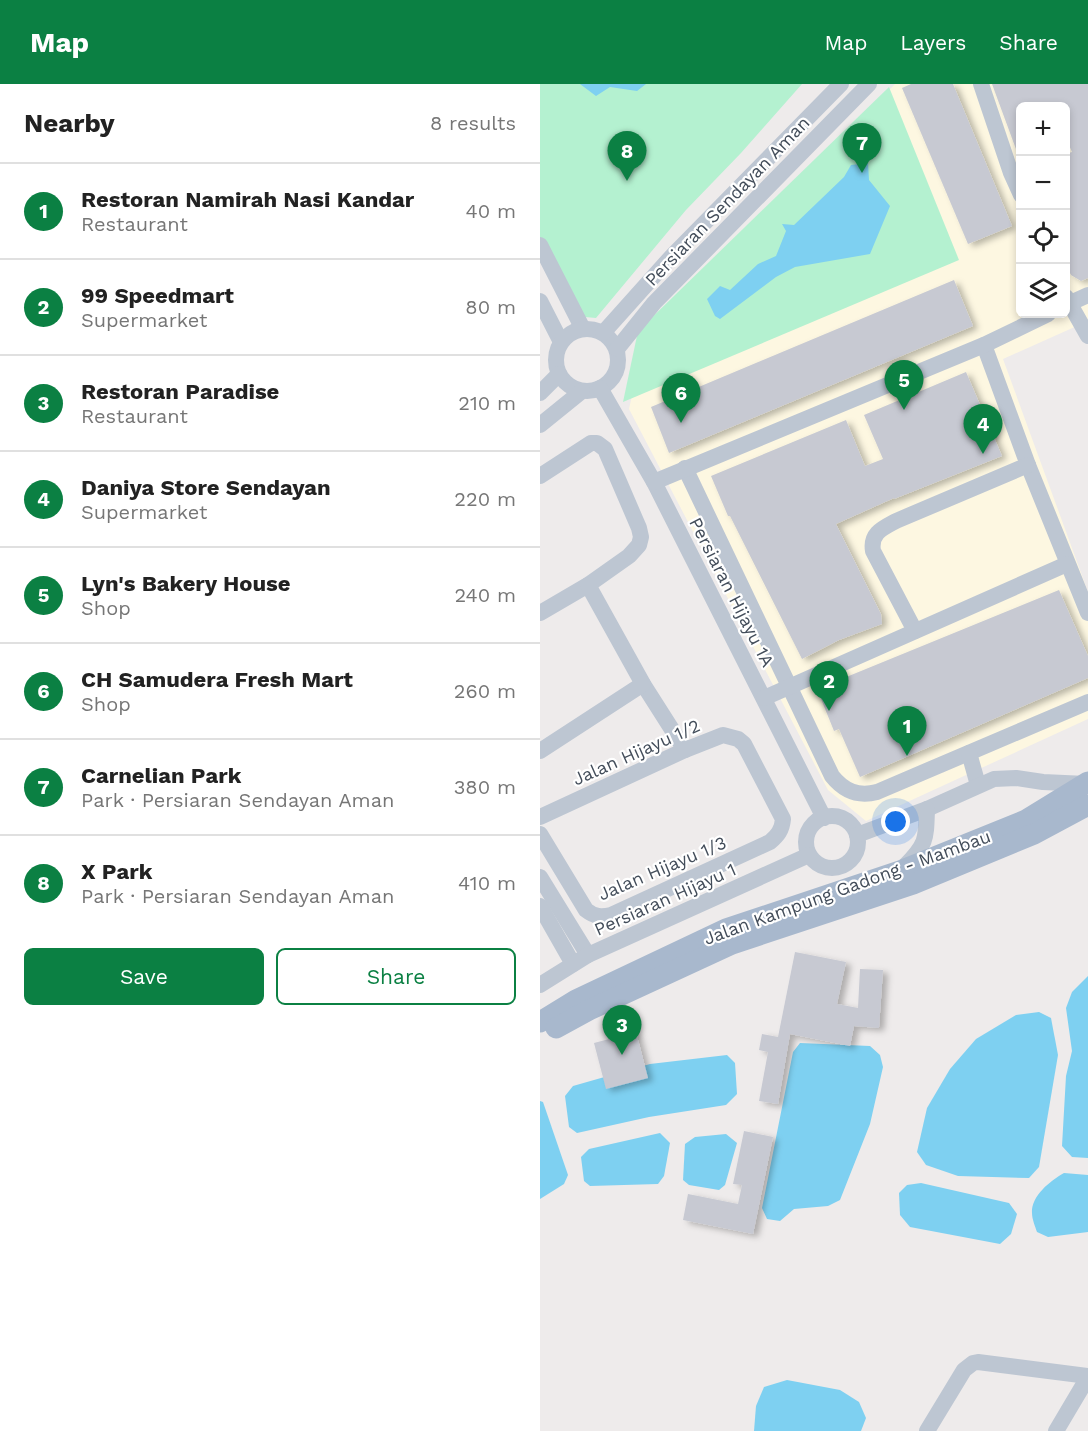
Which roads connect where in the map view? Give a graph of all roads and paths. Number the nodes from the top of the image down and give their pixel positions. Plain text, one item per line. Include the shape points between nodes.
1 (841, 84) edge
2 (869, 84) edge
3 (981, 84) edge
4 (1016, 185) edge
5 (540, 245) edge
6 (1088, 295) edge
7 (540, 301) edge
8 (1070, 301) edge
9 (1070, 308) edge
10 (1040, 318) edge
11 (583, 328) junction
12 (603, 333) junction
13 (1088, 336) edge
14 (561, 342) junction
15 (984, 345) junction
16 (616, 349) junction
17 (559, 374) junction
18 (600, 388) junction
19 (582, 391) junction
20 (540, 393) edge
21 (540, 424) edge
22 (1028, 465) junction
23 (685, 468) junction
24 (540, 476) edge
25 (654, 482) junction
26 (1067, 564) junction
27 (588, 585) junction
28 (540, 613) edge
29 (1088, 614) edge
30 (915, 631) junction
31 (644, 684) junction
32 (790, 686) junction
33 (764, 698) junction
34 (1088, 702) edge
35 (685, 750) junction
36 (540, 751) edge
37 (969, 753) junction
38 (763, 779) joint
39 (1087, 783) edge
40 (978, 785) junction
41 (1088, 805) edge
42 (927, 809) junction
43 (540, 817) edge
44 (824, 818) junction
45 (540, 834) edge
46 (857, 835) junction
47 (809, 855) junction
48 (900, 871) junction
49 (540, 877) edge
50 (540, 906) edge
51 (588, 956) junction
52 (573, 964) junction
53 (540, 985) edge
54 (540, 1023) edge
55 (540, 1036) edge
56 (1088, 1377) edge
57 (927, 1431) edge
58 (1056, 1431) edge

1 - 12 street, Persiaran Sendayan Aman via 672,256
2 - 16 street, Persiaran Sendayan Aman via 654,303
3 - 4 street
5 - 11 street
6 - 8 street
7 - 14 street
9 - 13 street
10 - 15 street
11 - 12 street
11 - 14 street
12 - 16 street
14 - 17 street via 556,352
15 - 22 street
15 - 23 street
16 - 18 street via 614,376
17 - 19 street via 572,388
17 - 20 street
18 - 19 street
18 - 25 street, Persiaran Hijayu 1A
19 - 21 street
22 - 26 street
22 - 30 street via 878,531 873,551
23 - 25 street
23 - 32 street
24 - 27 street via 591,443 605,449 640,537 639,545 629,556
25 - 33 street, Persiaran Hijayu 1A
26 - 29 street
26 - 30 street
27 - 28 street
27 - 31 street
30 - 32 street
31 - 35 street
31 - 36 street
32 - 33 street
32 - 37 street via 832,776 847,790 866,795 877,792
33 - 44 street, Persiaran Hijayu 1A
34 - 37 street
35 - 38 street, Jalan Hijayu 1/2 via 723,735 731,736 744,744
35 - 43 street, Jalan Hijayu 1/2
37 - 40 street
38 - 45 street, Jalan Hijayu 1/3 via 783,819 778,835 611,915 602,917 586,910
39 - 40 street via 1016,778 994,779
39 - 48 main road, Jalan Kampung Gadong - Mambau via 1026,820
40 - 42 street
41 - 55 main road, Jalan Kampung Gadong - Mambau via 1034,834 913,884 732,944
42 - 46 street
42 - 48 street via 922,847
44 - 46 street via 848,821
44 - 47 street via 816,822 806,837
46 - 47 street via 857,852 839,868 822,867
47 - 51 street, Persiaran Hijayu 1
48 - 54 main road, Jalan Kampung Gadong - Mambau via 726,929 576,1000
49 - 51 street
50 - 52 street
51 - 52 street, Persiaran Hijayu 1
52 - 53 street, Persiaran Hijayu 1
56 - 57 street via 973,1363 964,1370
56 - 58 street

